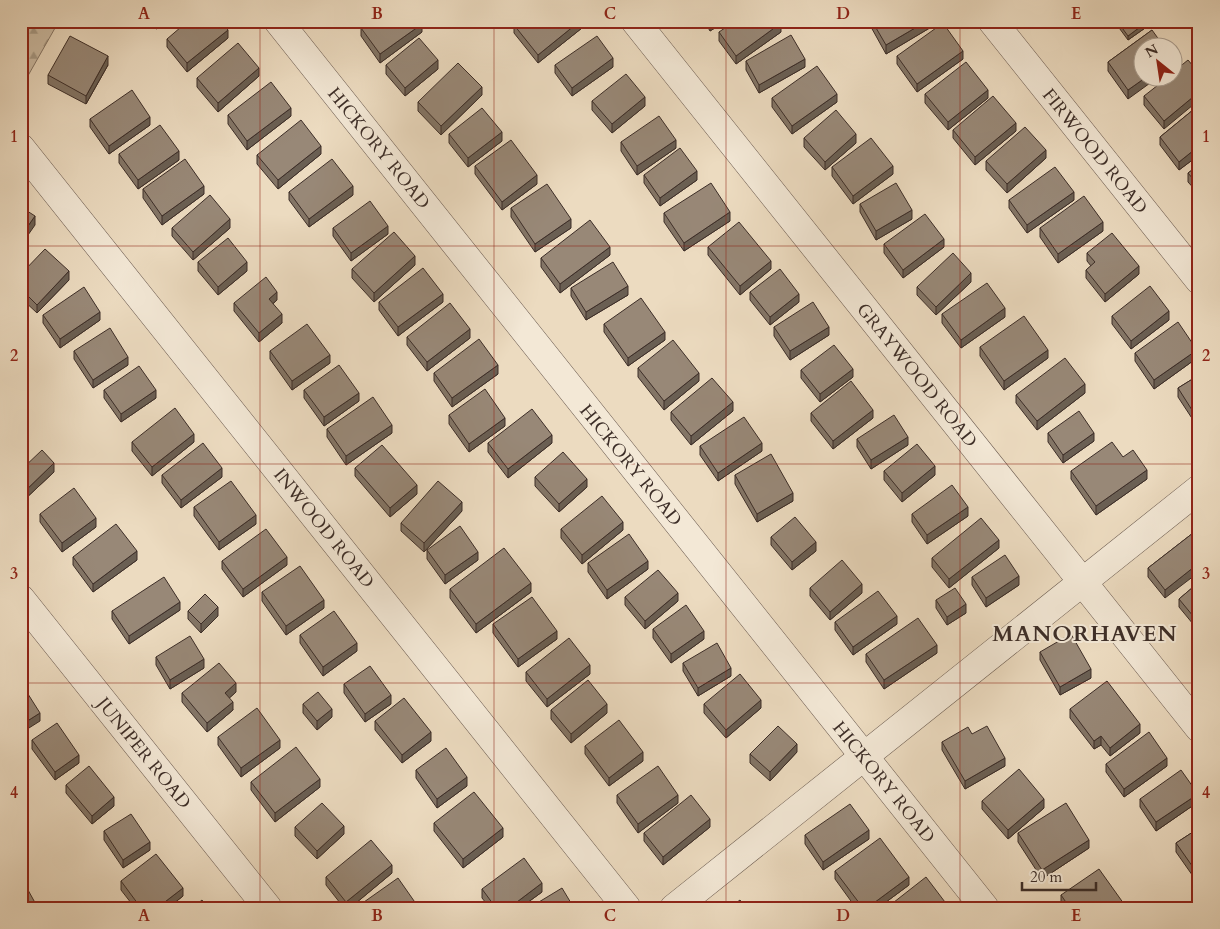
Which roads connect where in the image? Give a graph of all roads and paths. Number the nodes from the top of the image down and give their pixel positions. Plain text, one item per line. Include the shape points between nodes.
1 (278, 21) edge
2 (635, 21) edge
3 (992, 21) edge
4 (21, 148) edge
5 (1199, 280) edge
6 (1199, 489) edge
7 (1082, 582) junction
8 (21, 599) edge
9 (1199, 728) edge
10 (863, 756) junction
11 (268, 908) edge
12 (627, 908) edge
13 (674, 908) edge
14 (985, 908) edge

1 - 10 street, HICKORY ROAD
2 - 7 street, GRAYWOOD ROAD
3 - 5 street, FIRWOOD ROAD
4 - 12 street, INWOOD ROAD
6 - 7 street
7 - 9 street, GRAYWOOD ROAD
7 - 10 street
8 - 11 street, JUNIPER ROAD
10 - 13 street
10 - 14 street, HICKORY ROAD

